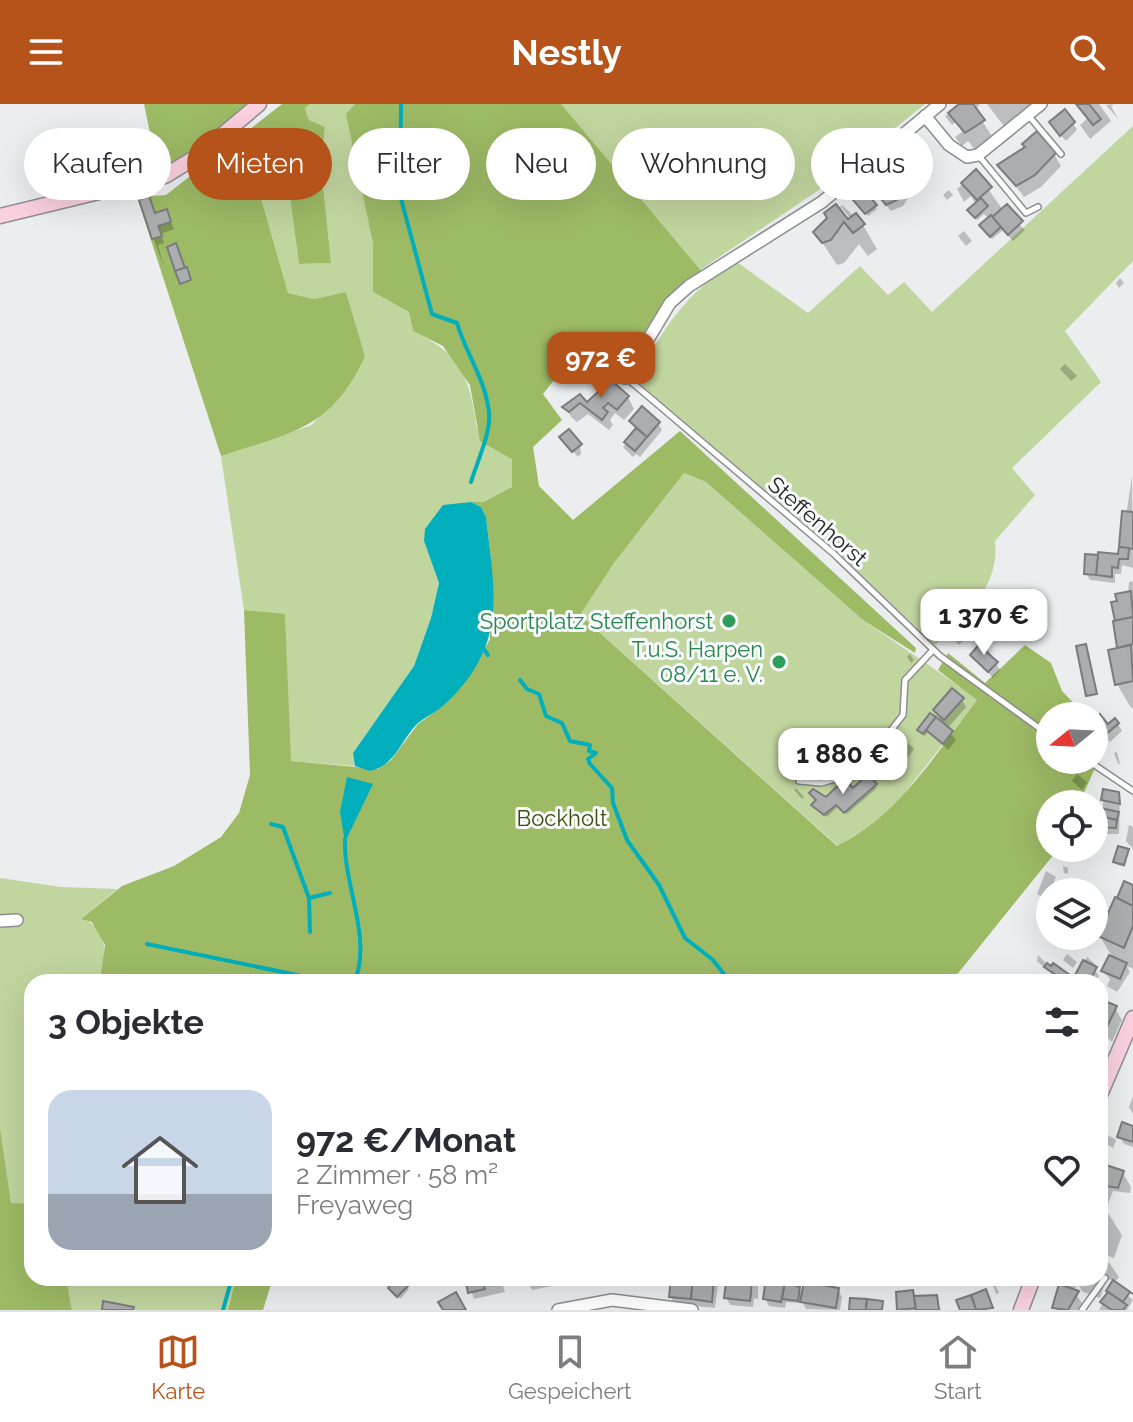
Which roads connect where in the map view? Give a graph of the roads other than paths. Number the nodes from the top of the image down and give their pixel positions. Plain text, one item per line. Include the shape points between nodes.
1 (259, 104) edge
2 (940, 104) edge
3 (1041, 104) edge
4 (1028, 115) junction
5 (925, 116) junction
6 (1061, 154) dead end
7 (978, 155) junction
8 (1038, 207) dead end
9 (0, 216) edge
10 (602, 357) dead end
11 (625, 378) junction
12 (933, 650) junction
13 (1036, 726) edge
14 (1108, 774) edge
15 (799, 781) dead end
16 (1133, 791) edge
17 (17, 920) dead end
18 (0, 921) edge
19 (1133, 1018) edge
20 (1108, 1076) edge
21 (1030, 1286) edge
22 (1099, 1286) edge
23 (558, 1310) edge
24 (692, 1310) edge
25 (1021, 1310) edge
26 (1082, 1310) edge

1 - 9 street via 165,176
2 - 5 street
3 - 4 street
4 - 6 lane
4 - 7 street
5 - 7 street via 949,145 967,157
5 - 11 street via 822,202 689,286 670,303
7 - 8 lane via 1026,213
10 - 11 lane, Steffenhorst
11 - 12 lane, Steffenhorst via 834,554
12 - 13 lane, Steffenhorst
12 - 15 lane via 905,680 903,715 871,756 839,778
14 - 16 lane
17 - 18 street
19 - 20 street
21 - 25 street
22 - 26 lane
23 - 24 street via 612,1300

